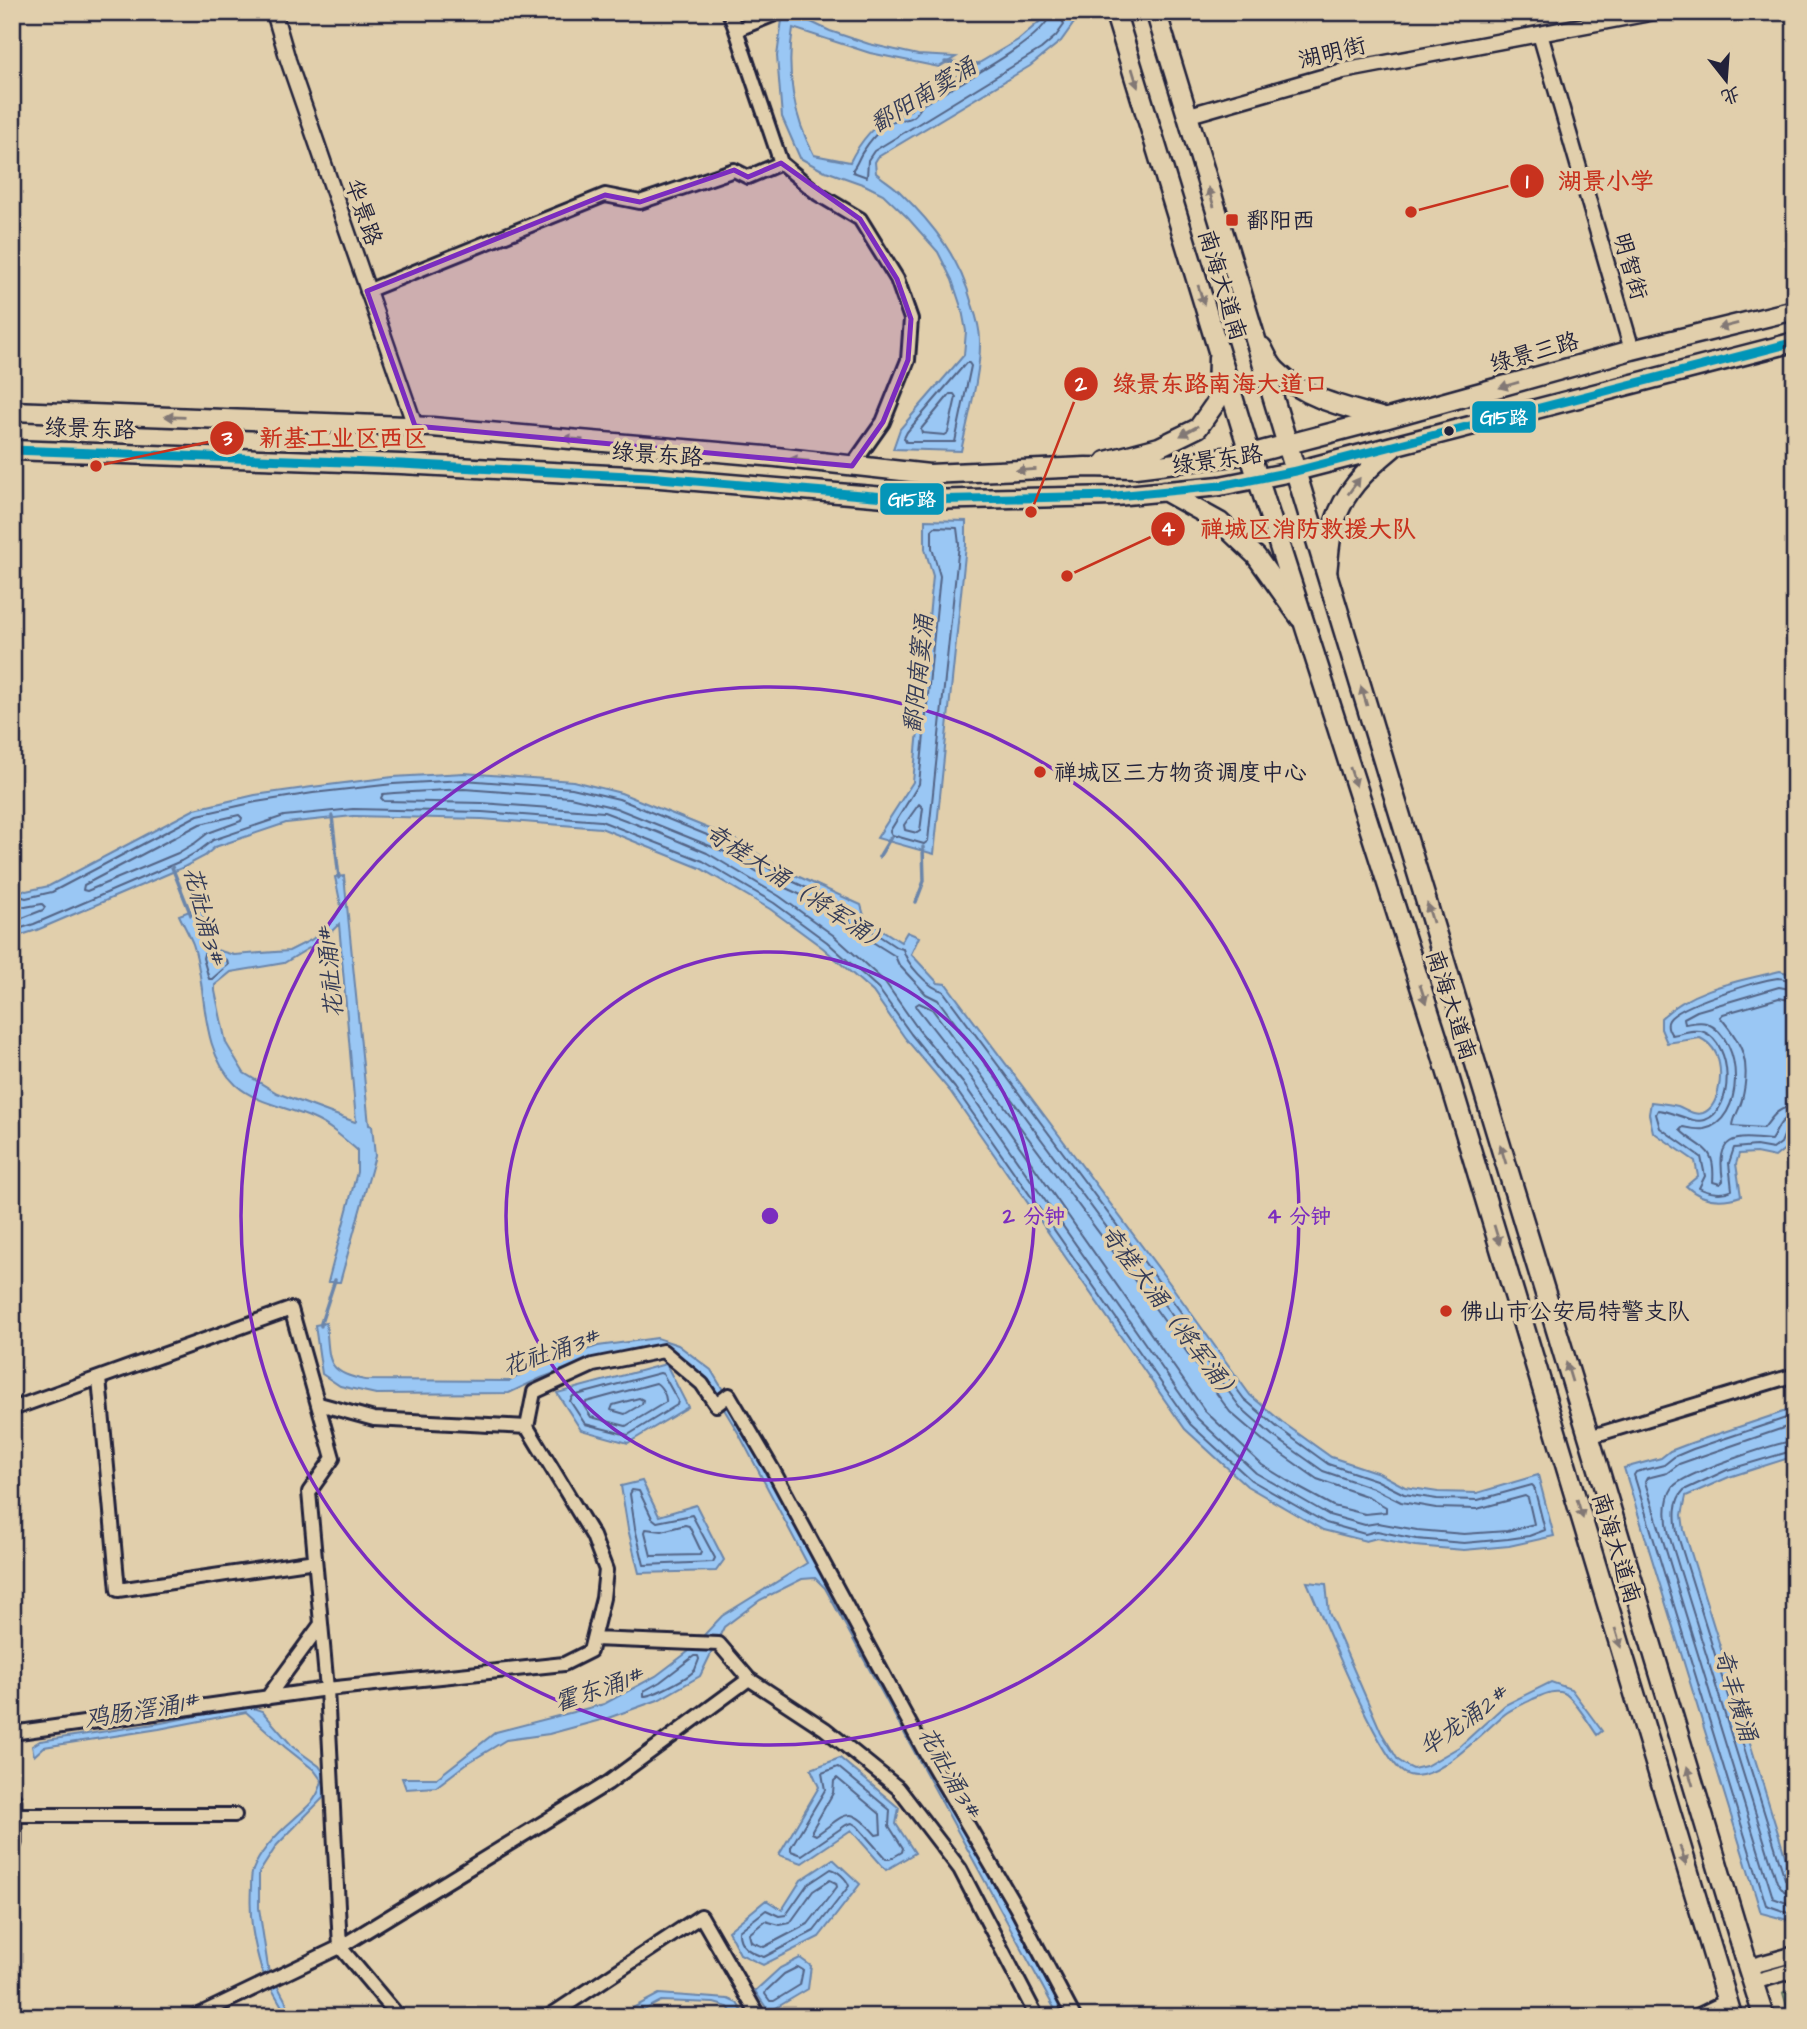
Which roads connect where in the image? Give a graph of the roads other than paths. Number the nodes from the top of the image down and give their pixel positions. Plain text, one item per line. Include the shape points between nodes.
1 (274, 12) edge
2 (729, 12) edge
3 (780, 12) edge
4 (1115, 12) edge
5 (1156, 12) edge
6 (1655, 12) edge
7 (736, 30) junction
8 (1540, 34) junction
9 (1186, 116) junction
10 (781, 163) junction
11 (367, 291) junction
12 (1795, 310) edge
13 (1253, 332) junction
14 (1795, 342) edge
15 (1218, 350) junction
16 (1632, 350) junction
17 (12, 411) edge
18 (1388, 418) junction
19 (415, 426) junction
20 (1288, 444) junction
21 (1397, 445) junction
22 (12, 450) edge
23 (1250, 454) junction
24 (852, 466) junction
25 (1086, 467) junction
26 (1296, 471) junction
27 (1258, 479) junction
28 (1164, 491) junction
29 (1327, 573) junction
30 (1303, 623) junction
31 (1795, 1375) edge
32 (99, 1378) junction
33 (319, 1404) junction
34 (12, 1409) edge
35 (527, 1427) junction
36 (1589, 1437) junction
37 (315, 1560) junction
38 (321, 1624) junction
39 (593, 1639) junction
40 (749, 1679) junction
41 (327, 1689) junction
42 (267, 1698) junction
43 (12, 1733) edge
44 (12, 1801) edge
45 (13, 1815) edge
46 (235, 1815) dead end
47 (12, 1843) edge
48 (340, 1947) junction
49 (1795, 1954) edge
50 (1795, 1970) edge
51 (1750, 1975) junction
52 (1729, 2010) edge
53 (194, 2017) edge
54 (399, 2017) edge
55 (548, 2017) edge
56 (759, 2017) edge
57 (1037, 2017) edge
58 (1074, 2017) edge
59 (1696, 2017) edge
60 (1764, 2017) edge

1 - 11 street, 华景路
2 - 7 street
3 - 7 street
4 -> 15 highway, 南海大道南
5 - 9 highway, 南海大道南
6 - 8 street, 湖明街
7 - 10 street
8 - 9 street, 湖明街 via 1343,71
8 - 16 street, 明智街
13 -> 9 highway, 南海大道南
10 - 11 street via 748,177 734,170 640,202 605,195
10 - 24 street via 818,194 860,219 897,279 911,319 908,360 883,422
11 - 19 street, 华景路
12 -> 16 main road, 绿景三路
13 - 18 main road via 1276,370 1299,387 1335,405
13 - 20 highway, 南海大道南
14 - 21 main road
15 - 23 highway, 南海大道南
15 -> 25 main road via 1217,401 1198,428 1159,447
16 -> 18 main road, 绿景三路
19 -> 17 main road, 绿景东路
18 - 20 main road, 绿景三路
24 -> 19 main road, 绿景东路
20 - 23 main road, 绿景东路
20 - 26 highway, 南海大道南
21 - 26 main road
29 -> 21 main road via 1333,528 1345,499 1366,470
22 - 28 main road, 绿景东路 via 648,477 921,500
23 - 25 main road, 绿景东路 via 1135,468
23 - 27 highway, 南海大道南
25 -> 24 main road, 绿景东路 via 929,474
26 - 27 main road, 绿景东路
26 - 29 highway, 南海大道南
27 - 28 main road, 绿景东路
27 - 30 highway, 南海大道南
28 - 30 main road via 1220,522 1256,556
36 -> 29 highway, 南海大道南
30 -> 52 highway, 南海大道南 via 1437,1038
31 - 36 street
32 - 33 street via 291,1309
32 - 34 street
32 - 37 street via 118,1590
33 - 35 street via 374,1419
33 - 37 street via 333,1458 309,1492
35 - 39 street via 593,1536 606,1570
35 - 58 street via 534,1392 593,1365 663,1351 702,1384 716,1405 729,1395
51 -> 36 highway, 南海大道南
37 - 38 street
38 - 41 street
38 - 42 street
39 - 40 street via 719,1644
39 - 41 street via 590,1651 564,1664
40 - 48 street via 608,1783
40 - 57 street via 825,1729 898,1788 960,1869
41 - 42 street
41 - 48 street
42 - 43 street
44 - 45 main road
45 - 46 street
45 - 47 main road
48 - 53 street
48 - 54 street
49 - 51 street
50 - 51 street via 1777,1976
51 - 60 highway, 南海大道南
52 - 59 street
55 - 56 street via 701,1916

